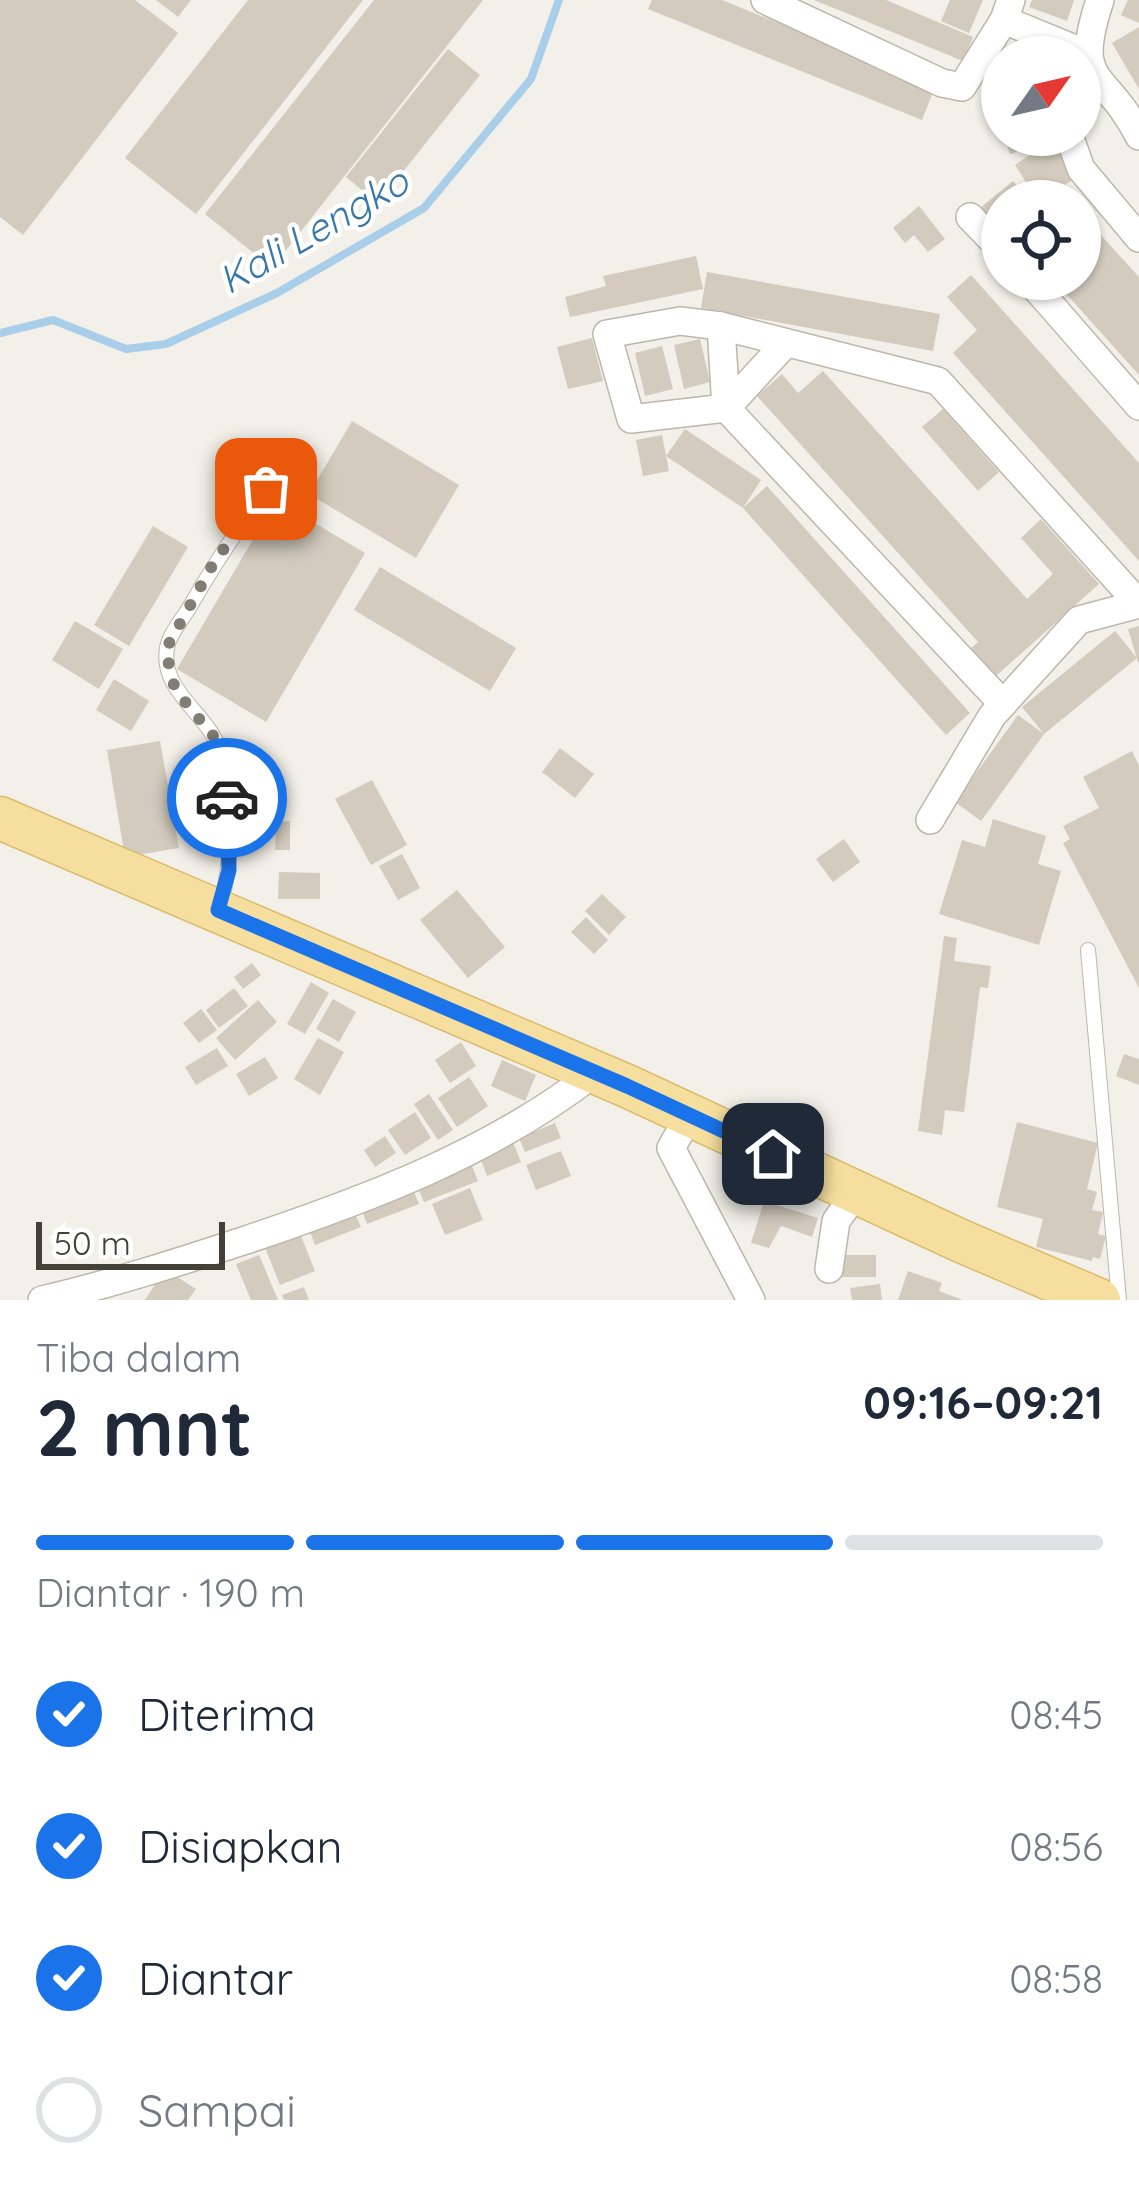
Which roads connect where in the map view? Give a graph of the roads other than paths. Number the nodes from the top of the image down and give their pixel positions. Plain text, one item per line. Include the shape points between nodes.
1 (765, 0) edge
2 (1100, 0) edge
3 (1008, 10) edge
4 (1043, 36) edge
5 (1088, 36) edge
6 (1101, 85) edge
7 (1139, 136) edge
8 (1101, 207) edge
9 (970, 217) dead end
10 (981, 228) edge
11 (1139, 238) edge
12 (1046, 300) edge
13 (721, 326) junction
14 (785, 344) junction
15 (1139, 406) edge
16 (726, 408) junction
17 (301, 451) dead end
18 (1139, 604) edge
19 (1003, 704) junction
20 (0, 818) edge
21 (930, 820) dead end
22 (218, 910) junction
23 (1088, 950) dead end
24 (594, 1073) junction
25 (690, 1115) junction
26 (856, 1192) junction
27 (829, 1269) dead end
28 (42, 1300) edge
29 (751, 1300) edge
30 (1099, 1300) edge
31 (1119, 1300) edge

1 - 3 street via 962,87
2 - 5 street
3 - 4 street
6 - 7 street
8 - 11 street
9 - 10 street
12 - 15 street
13 - 14 street
13 - 16 street
13 - 16 street via 680,321 607,334 631,419
14 - 16 street
14 - 18 street via 938,381
16 - 19 street
17 - 22 lane via 213,564 166,649 172,681 223,760 229,870
18 - 19 street via 1079,620
19 - 21 street
20 - 22 main road
22 - 24 main road
23 - 31 lane
24 - 25 main road
24 - 28 street via 543,1112 357,1203
25 - 26 main road
25 - 29 street via 671,1148
26 - 27 street via 836,1221
26 - 30 main road

